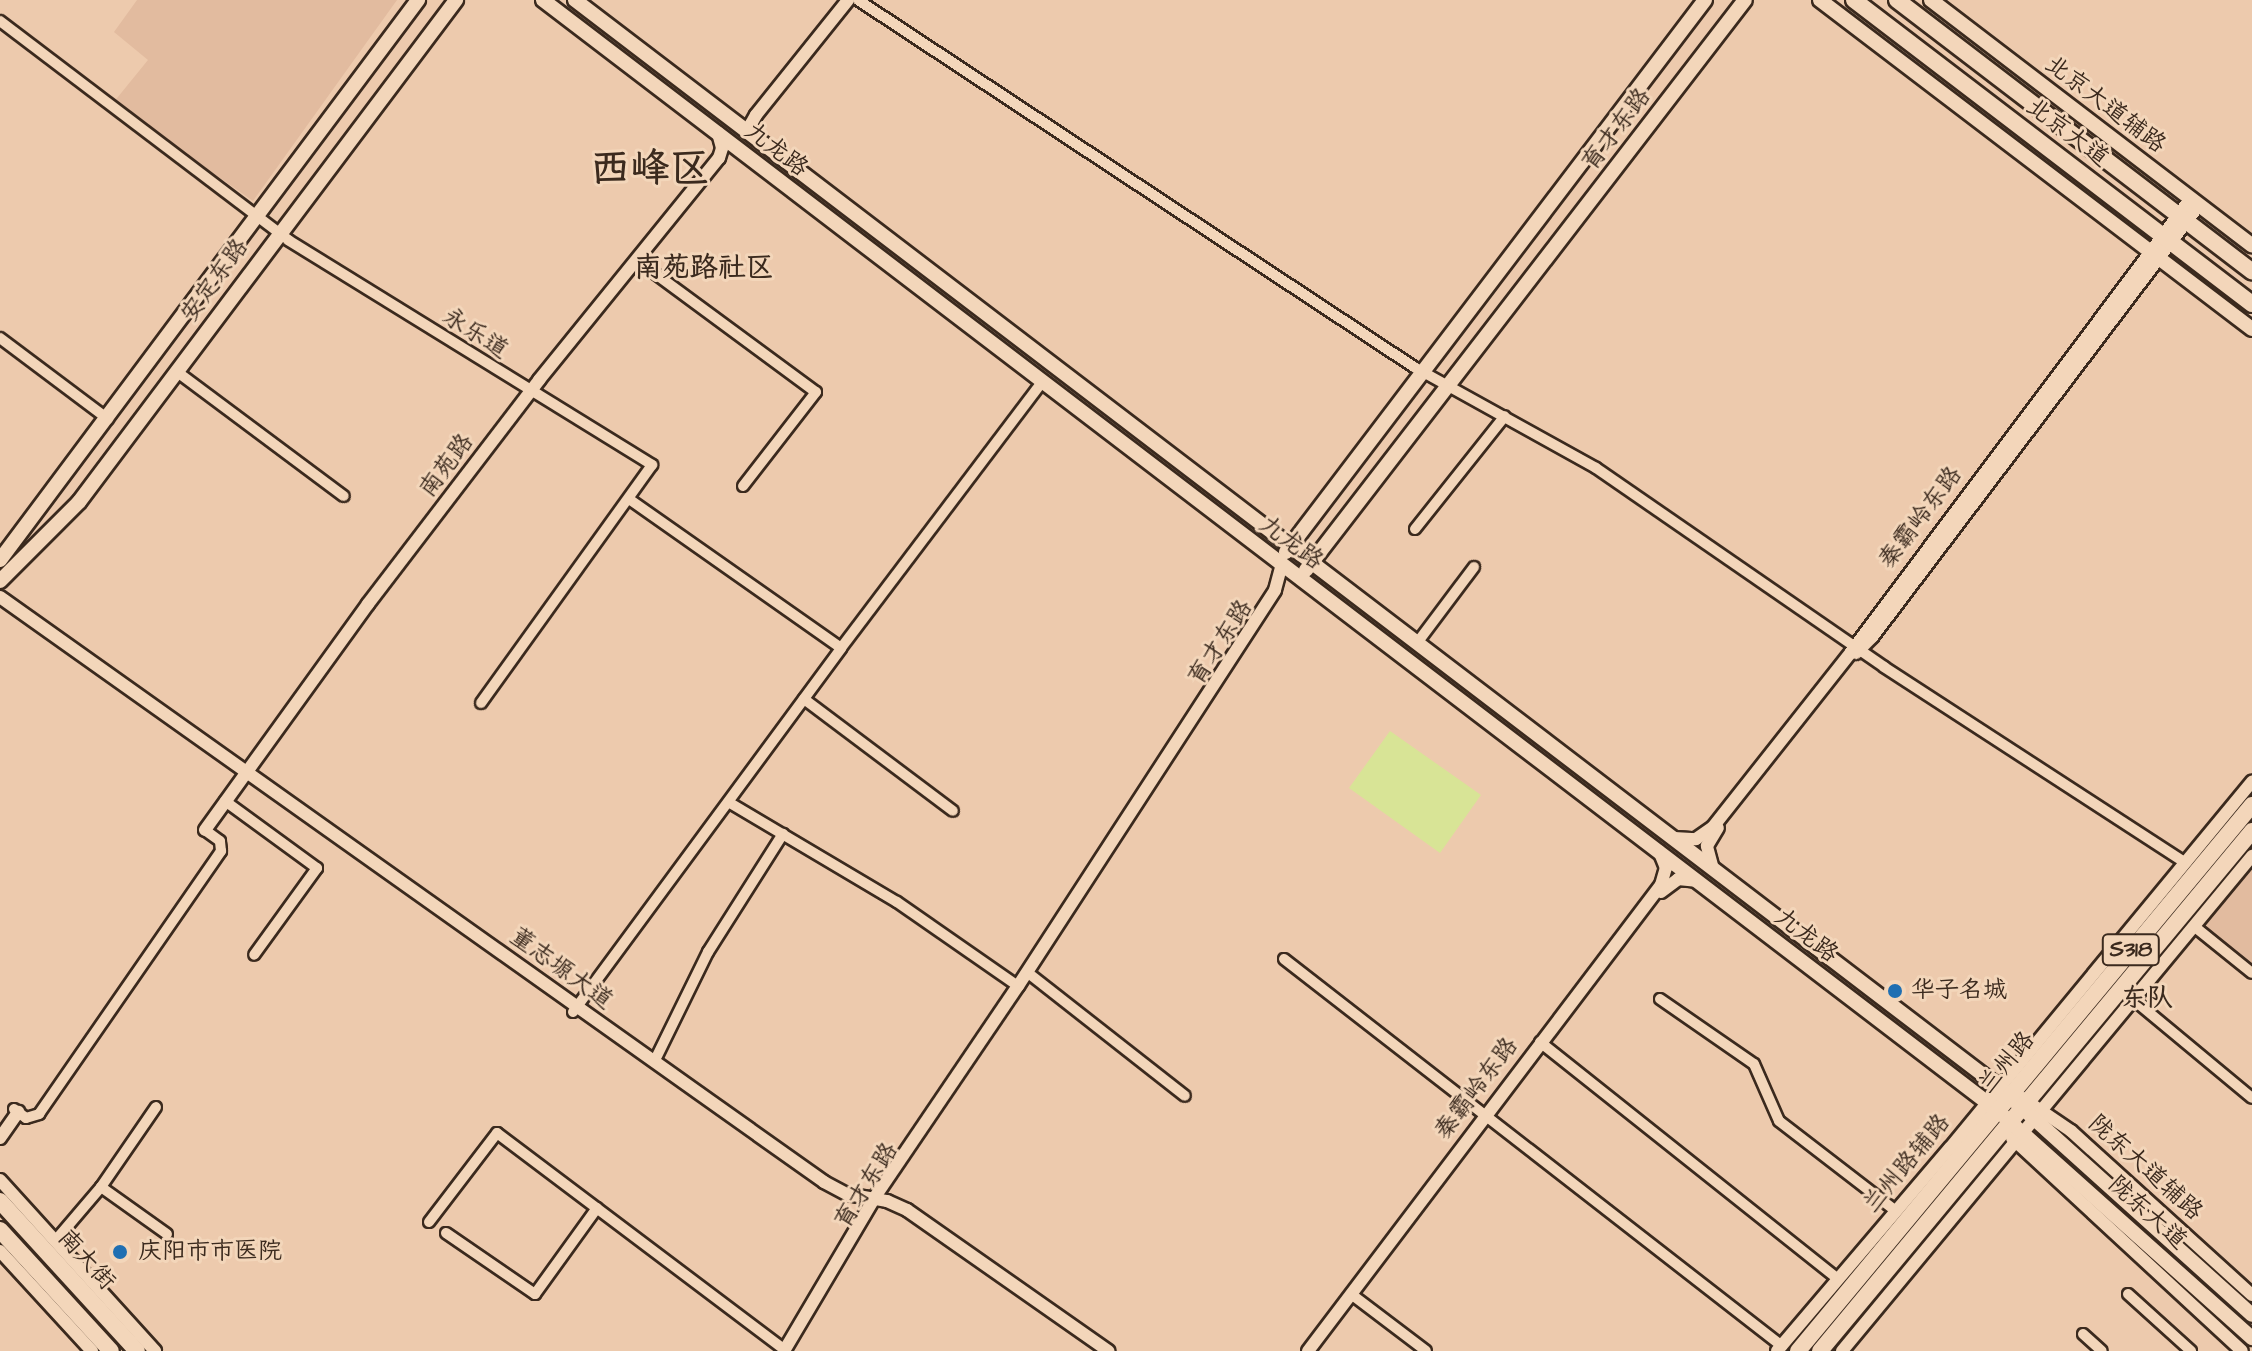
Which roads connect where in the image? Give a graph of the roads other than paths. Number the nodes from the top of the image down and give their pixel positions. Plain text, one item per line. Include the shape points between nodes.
1 (418, 0) edge
2 (456, 0) edge
3 (543, 0) edge
4 (575, 0) edge
5 (845, 0) edge
6 (858, 0) edge
7 (1705, 0) edge
8 (1745, 0) edge
9 (1820, 0) edge
10 (1854, 0) edge
11 (1897, 0) edge
12 (1931, 0) edge
13 (0, 21) edge
14 (730, 119) junction
15 (718, 133) junction
16 (756, 139) junction
17 (744, 153) junction
18 (2195, 202) junction
19 (253, 212) junction
20 (2183, 218) junction
21 (278, 233) junction
22 (2166, 239) junction
23 (2252, 245) edge
24 (2154, 255) junction
25 (640, 263) junction
26 (2252, 271) edge
27 (2252, 304) edge
28 (2252, 329) edge
29 (0, 338) edge
30 (176, 371) junction
31 (1424, 372) junction
32 (1043, 381) junction
33 (1451, 385) junction
34 (532, 393) junction
35 (1505, 416) junction
36 (108, 419) junction
37 (743, 486) dead end
38 (344, 496) dead end
39 (629, 499) junction
40 (1415, 529) dead end
41 (1290, 547) junction
42 (0, 560) edge
43 (1282, 564) junction
44 (1313, 564) junction
45 (1474, 567) dead end
46 (1298, 576) junction
47 (0, 581) edge
48 (0, 597) edge
49 (0, 603) edge
50 (1417, 643) junction
51 (841, 648) junction
52 (1856, 649) junction
53 (804, 699) junction
54 (481, 703) dead end
55 (247, 775) junction
56 (2252, 781) edge
57 (227, 803) junction
58 (730, 803) junction
59 (2252, 805) edge
60 (953, 811) dead end
61 (2252, 831) edge
62 (207, 832) joint
63 (783, 834) junction
64 (1672, 838) junction
65 (1659, 851) junction
66 (2252, 856) edge
67 (2184, 862) junction
68 (1714, 869) junction
69 (1699, 882) junction
70 (2195, 927) junction
71 (254, 955) dead end
72 (1284, 959) dead end
73 (2252, 973) edge
74 (1032, 976) junction
75 (1018, 986) junction
76 (1660, 999) dead end
77 (2134, 1000) junction
78 (575, 1010) junction
79 (1542, 1043) junction
80 (657, 1056) dead end
81 (2008, 1092) junction
82 (1185, 1096) dead end
83 (2252, 1098) edge
84 (156, 1107) dead end
85 (2033, 1109) junction
86 (16, 1110) junction
87 (1486, 1116) junction
88 (2005, 1122) junction
89 (0, 1130) edge
90 (0, 1138) edge
91 (0, 1180) edge
92 (101, 1187) junction
93 (0, 1201) edge
94 (876, 1202) junction
95 (597, 1208) junction
96 (1896, 1211) junction
97 (429, 1222) dead end
98 (0, 1230) edge
99 (446, 1233) dead end
100 (167, 1234) dead end
101 (55, 1241) junction
102 (0, 1251) edge
103 (1838, 1279) junction
104 (2128, 1294) dead end
105 (1353, 1295) junction
106 (2252, 1295) edge
107 (2252, 1315) edge
108 (2083, 1334) dead end
109 (2252, 1338) edge
110 (2180, 1342) junction
111 (1786, 1349) edge
112 (785, 1350) edge
113 (92, 1351) edge
114 (111, 1351) edge
115 (137, 1351) edge
116 (155, 1351) edge
117 (791, 1351) edge
118 (1099, 1351) edge
119 (1108, 1351) edge
120 (1311, 1351) edge
121 (1426, 1351) edge
122 (1820, 1351) edge
123 (1842, 1351) edge
124 (2102, 1351) edge
125 (2172, 1351) edge
126 (2191, 1351) edge
127 (2242, 1351) edge

1 - 19 main road, 安定东路
2 - 21 main road, 安定东路
3 - 15 main road, 九龙路
4 - 14 main road, 九龙路
5 - 14 street via 753,112
5 - 16 street via 756,115 751,124
6 - 31 street
7 - 31 main road, 育才东路
8 - 33 main road, 育才东路
9 - 24 main road
10 - 22 main road, 北京大道
11 - 20 main road, 北京大道
12 - 18 main road, 北京大道辅路
13 - 19 street, 永乐道
14 - 16 main road, 九龙路
15 - 17 main road, 九龙路
15 - 25 street, 南苑路 via 719,158
16 - 41 main road, 九龙路
17 - 25 street, 南苑路 via 727,156
17 - 32 main road, 九龙路
18 - 20 street, 秦霸岭东路
18 - 23 main road, 北京大道辅路
19 - 21 street, 永乐道
19 - 36 main road, 安定东路
20 - 22 street, 秦霸岭东路
20 - 26 main road, 北京大道
21 - 30 main road, 安定东路
21 - 34 street, 永乐道
22 - 24 street, 秦霸岭东路
22 - 27 main road, 北京大道
24 - 28 main road
24 - 52 street, 秦霸岭东路
25 - 34 street, 南苑路
25 - 37 street via 816,392
29 - 36 street
30 - 38 street
30 - 47 main road, 安定东路 via 79,502
31 - 33 street
31 - 41 main road, 育才东路
32 - 43 main road, 九龙路
32 - 51 street
33 - 35 street
33 - 44 main road, 育才东路
34 - 39 street, 永乐道 via 652,465
34 - 55 street, 南苑路
35 - 40 street
35 - 52 street via 1596,468
36 - 42 main road, 安定东路
39 - 51 street
39 - 54 street
41 - 43 main road, 育才东路
41 - 44 main road, 九龙路
43 - 46 main road, 九龙路
43 - 75 street, 育才东路 via 1275,590
44 - 46 main road, 育才东路
44 - 50 main road, 九龙路
45 - 50 street
46 - 65 main road, 九龙路
46 - 74 street, 育才东路 via 1279,594
48 - 55 street, 董志塬大道
49 - 55 street, 董志塬大道
50 - 64 main road, 九龙路
51 - 53 street
52 - 64 street, 秦霸岭东路 via 1713,827 1696,839
52 - 67 street
52 - 68 street, 秦霸岭东路 via 1711,838 1707,853
53 - 58 street
53 - 60 street
55 - 57 street, 南苑路
55 - 78 street, 董志塬大道
56 - 67 street
57 - 62 street, 南苑路
57 - 71 street via 317,868
58 - 63 street
58 - 78 street
59 - 81 main road, 兰州路 / S318
61 - 85 main road, 兰州路 / S318
62 - 86 street via 220,841 221,851 39,1114 26,1118
63 - 75 street via 897,902
63 - 80 street via 708,952
64 - 68 main road, 九龙路
65 - 69 main road, 九龙路
65 - 79 street, 秦霸岭东路 via 1666,868 1661,885
66 - 70 street
67 - 81 street
68 - 81 main road, 九龙路
69 - 79 street, 秦霸岭东路 via 1678,879 1665,887
69 - 88 main road, 九龙路
70 - 73 street
70 - 77 street
72 - 87 street
74 - 82 street
74 - 94 street, 育才东路
75 - 94 street, 育才东路
76 - 96 street via 1754,1064 1779,1121
77 - 83 street
77 - 85 street
78 - 94 street, 董志塬大道 via 836,1190
79 - 87 street, 秦霸岭东路
79 - 103 street
81 - 85 main road, 九龙路
81 - 88 main road, 兰州路 / S318
84 - 92 street
85 - 88 main road, 兰州路 / S318
85 - 106 street, 陇东大道辅路
85 - 107 main road, 陇东大道
86 - 89 street
86 - 90 street
87 - 105 street, 秦霸岭东路
87 - 111 street
88 - 96 street, 兰州路辅路
88 - 109 main road, 陇东大道
88 - 111 main road, 兰州路 / S318
88 - 122 main road, 兰州路 / S318
88 - 123 street
88 - 127 street
91 - 101 street
92 - 100 street
92 - 101 street
93 - 115 main road, 南大街
94 - 112 street, 育才东路
94 - 117 street, 育才东路
94 - 118 street, 董志塬大道 via 912,1219
94 - 119 street, 董志塬大道 via 915,1215
95 - 97 street via 497,1133
95 - 99 street via 535,1294
95 - 112 street
96 - 103 street, 兰州路辅路
98 - 114 main road, 南大街
101 - 116 street
102 - 113 street
103 - 111 street, 兰州路辅路
104 - 110 street
105 - 120 street, 秦霸岭东路
105 - 121 street
108 - 124 street
110 - 125 street
110 - 126 street

